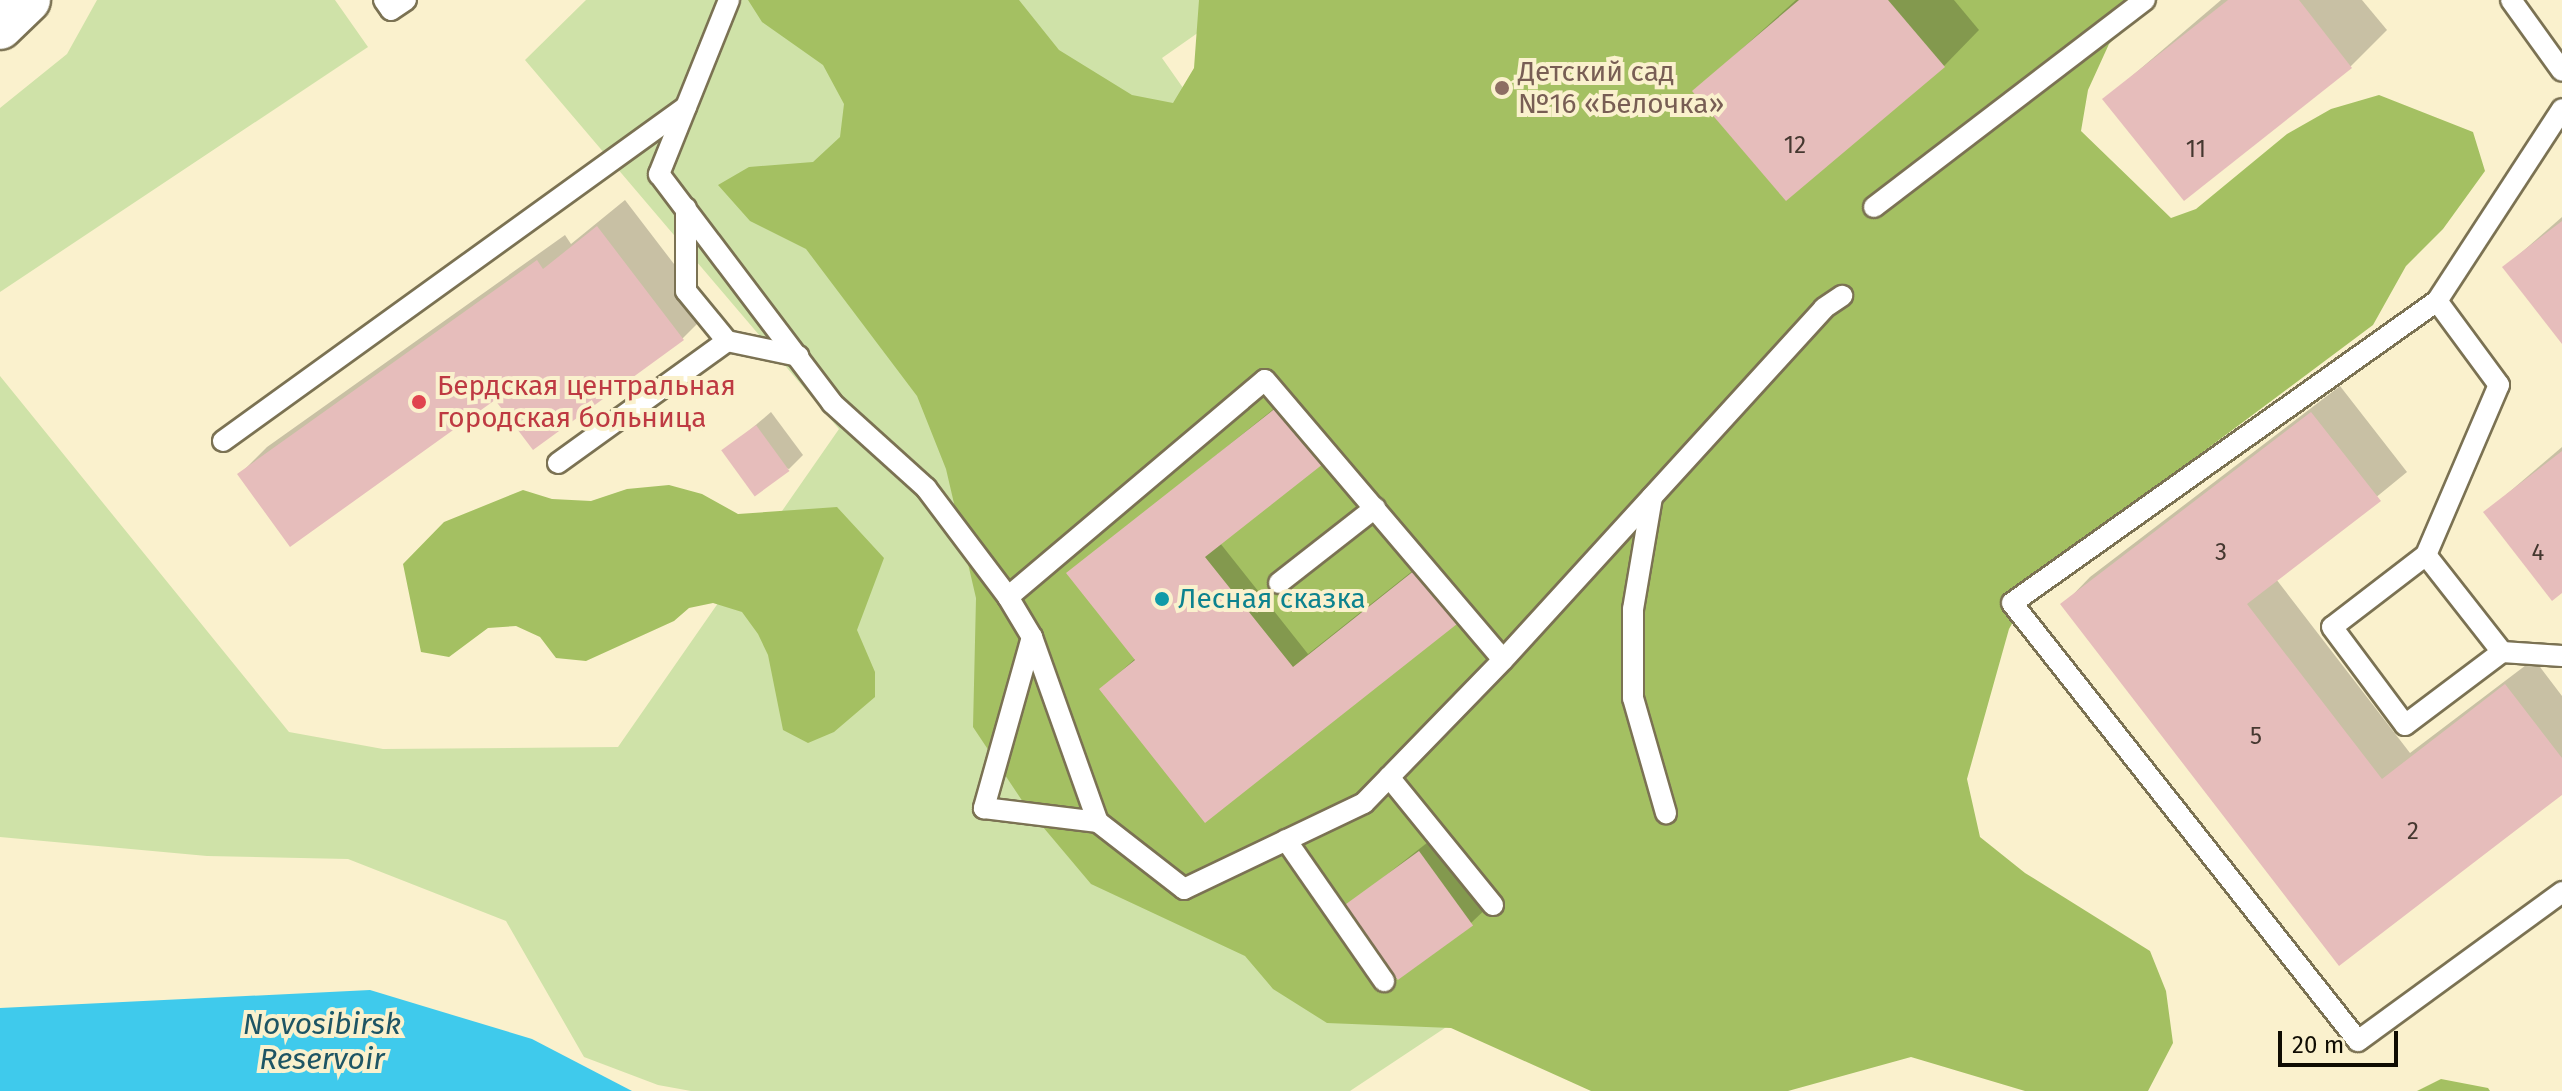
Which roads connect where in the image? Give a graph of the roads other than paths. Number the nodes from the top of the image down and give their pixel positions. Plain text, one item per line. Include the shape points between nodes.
1 (28, 0) edge
2 (384, 0) edge
3 (406, 0) edge
4 (729, 0) edge
5 (2145, 0) edge
6 (2511, 0) edge
7 (0, 27) edge
8 (2562, 71) edge
9 (686, 107) junction
10 (2562, 109) edge
11 (1874, 207) dead end
12 (686, 208) junction
13 (1842, 296) dead end
14 (2437, 301) junction
15 (727, 341) junction
16 (798, 356) junction
17 (223, 441) dead end
18 (558, 463) dead end
19 (1652, 497) junction
20 (1375, 508) junction
21 (2426, 555) junction
22 (1279, 583) dead end
23 (1008, 597) junction
24 (1032, 637) junction
25 (2502, 652) junction
26 (2562, 656) edge
27 (1503, 660) junction
28 (1389, 777) junction
29 (1666, 813) dead end
30 (1098, 822) junction
31 (1286, 840) junction
32 (2562, 892) edge
33 (1493, 905) dead end
34 (1384, 981) dead end

1 - 7 street
2 - 3 lane via 391,10
4 - 9 lane
5 - 11 lane
6 - 8 lane
9 - 12 lane via 659,174
9 - 17 lane
10 - 14 lane
12 - 15 lane via 686,291
12 - 16 lane
13 - 19 lane via 1824,308
14 - 21 lane via 2499,385
14 - 32 lane via 2012,603 2358,1041
15 - 16 lane
15 - 18 lane
16 - 23 lane via 832,403 926,488
19 - 27 lane
19 - 29 lane via 1633,609 1633,698
20 - 22 lane
20 - 23 lane via 1265,380
20 - 27 lane
21 - 25 lane
21 - 25 lane via 2332,627 2405,725
23 - 24 lane
24 - 30 lane
24 - 30 lane via 984,808
25 - 26 lane
27 - 28 lane
28 - 31 lane via 1364,803
28 - 33 lane
30 - 31 lane via 1184,889
31 - 34 lane

